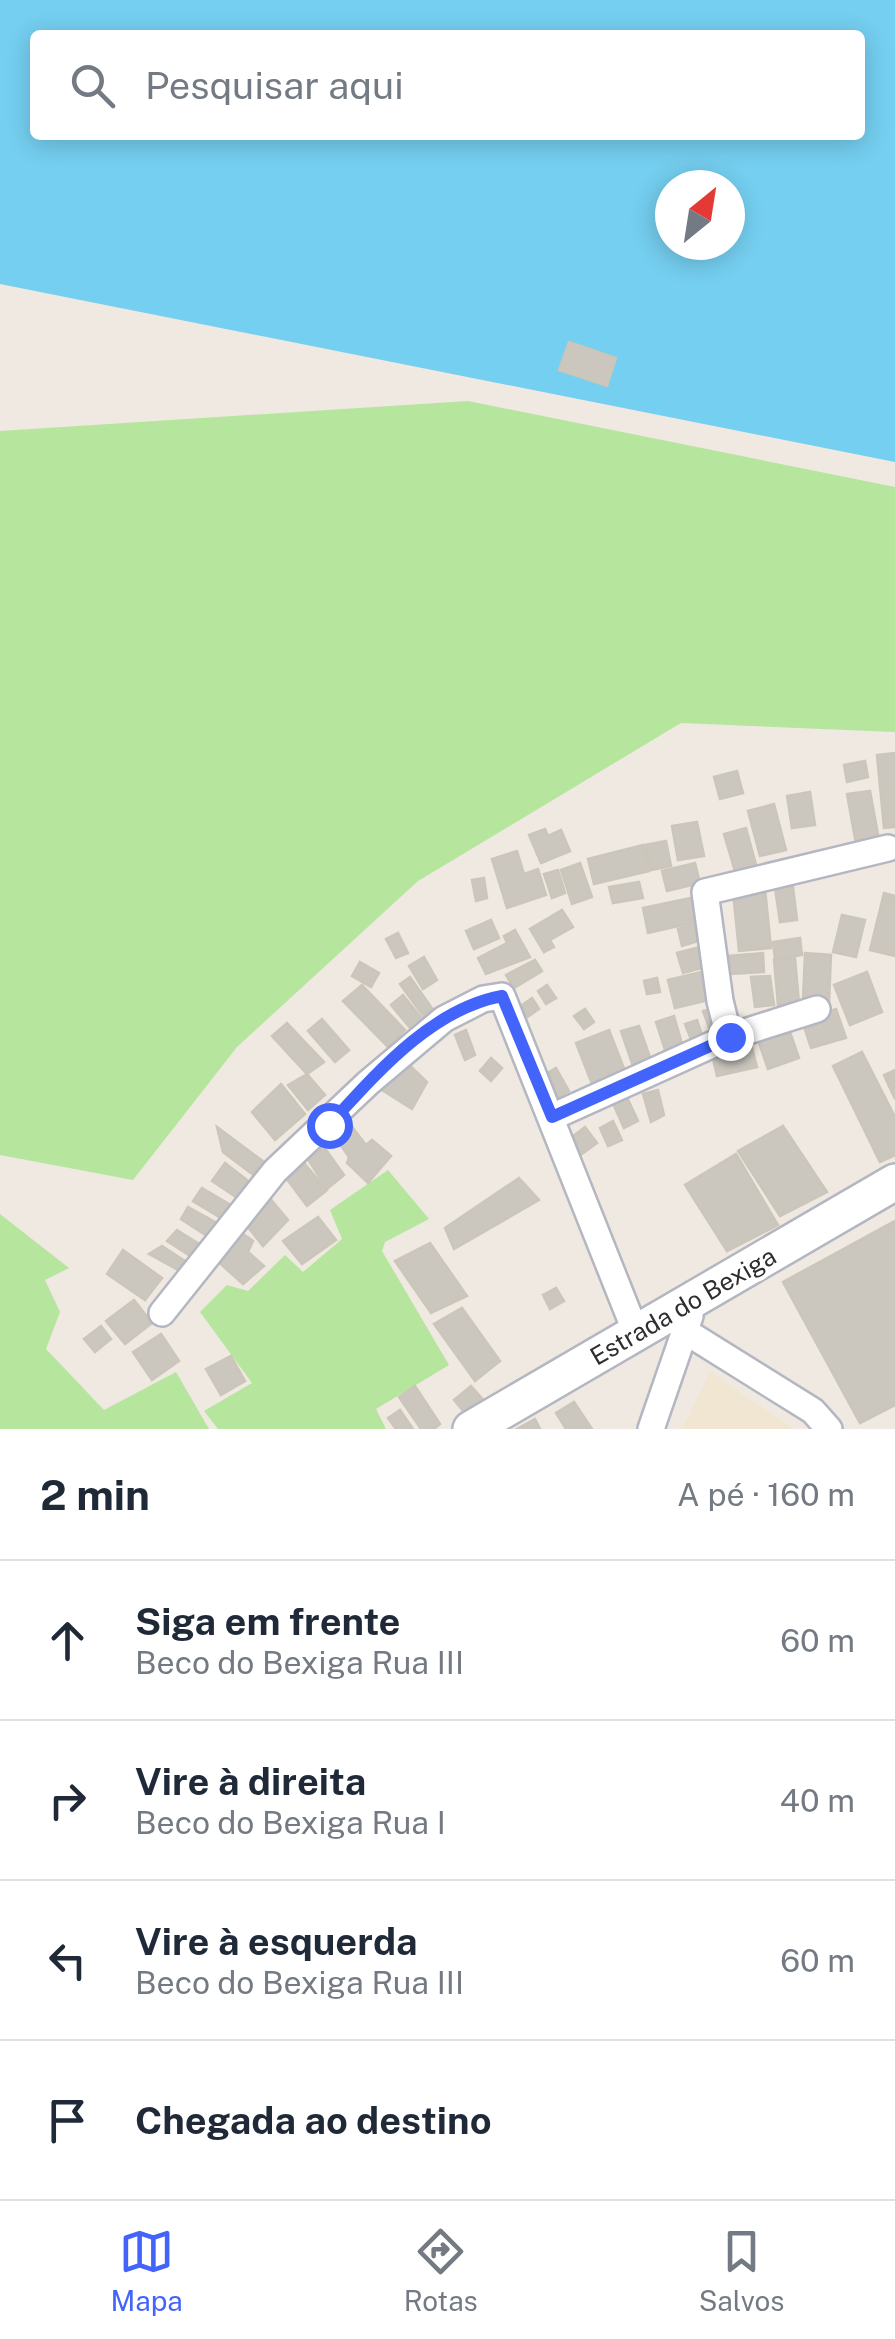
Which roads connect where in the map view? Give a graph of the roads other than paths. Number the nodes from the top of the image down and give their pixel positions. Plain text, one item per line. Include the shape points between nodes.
1 (888, 848) dead end
2 (817, 1009) dead end
3 (730, 1037) junction
4 (552, 1117) junction
5 (895, 1182) edge
6 (162, 1314) dead end
7 (690, 1318) junction
8 (636, 1333) junction
9 (471, 1429) edge
10 (651, 1429) edge
11 (829, 1429) edge

1 - 3 street via 705,892
2 - 3 street
3 - 4 street
4 - 6 street via 502,996 483,999 444,1019 276,1171
4 - 8 street
5 - 7 street, Estrada do Bexiga
7 - 8 street, Estrada do Bexiga
7 - 10 street
7 - 11 street
8 - 9 street, Estrada do Bexiga

